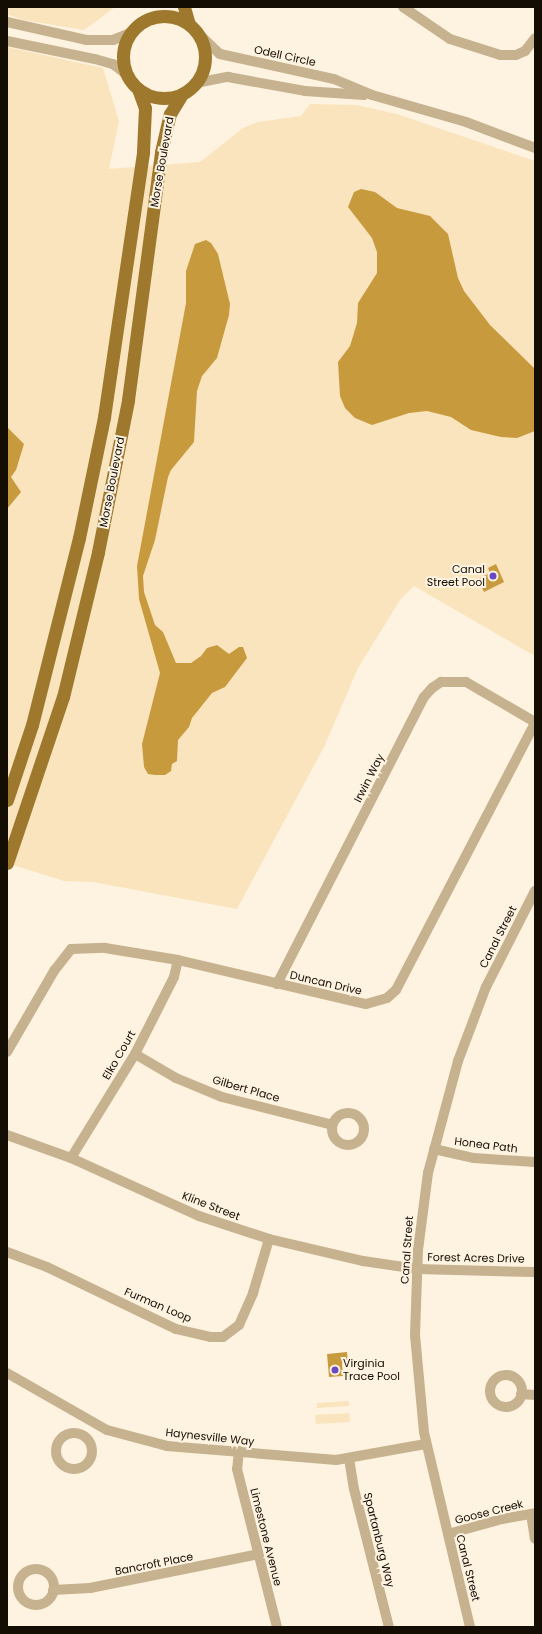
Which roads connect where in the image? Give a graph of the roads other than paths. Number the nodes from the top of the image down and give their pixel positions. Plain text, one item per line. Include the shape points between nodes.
1 (152, 7) edge
2 (184, 7) edge
3 (403, 7) edge
4 (143, 21) junction
5 (7, 22) edge
6 (193, 28) junction
7 (130, 33) junction
8 (535, 38) edge
9 (7, 41) edge
10 (126, 74) junction
11 (196, 83) junction
12 (138, 90) junction
13 (182, 94) junction
14 (372, 95) junction
15 (535, 148) edge
16 (535, 722) edge
17 (7, 800) edge
18 (7, 863) edge
19 (535, 891) edge
20 (178, 960) junction
21 (277, 984) junction
22 (7, 1052) edge
23 (135, 1054) junction
24 (333, 1125) dead end
25 (7, 1135) edge
26 (434, 1149) junction
27 (71, 1158) junction
28 (535, 1162) edge
29 (269, 1239) junction
30 (7, 1252) edge
31 (417, 1269) junction
32 (535, 1272) edge
33 (7, 1373) edge
34 (521, 1394) dead end
35 (535, 1395) edge
36 (90, 1420) junction
37 (82, 1435) dead end
38 (426, 1444) junction
39 (239, 1451) junction
40 (349, 1458) junction
41 (533, 1514) edge
42 (448, 1534) junction
43 (535, 1539) edge
44 (258, 1554) junction
45 (53, 1590) dead end
46 (277, 1627) edge
47 (389, 1627) edge
48 (470, 1627) edge

1 - 4 main road
2 - 6 main road
3 - 8 street via 450,39 500,55 516,55 525,51
4 - 6 main road via 166,15
4 - 7 main road
5 - 7 street via 86,40 113,40
6 - 11 main road via 204,45 206,58 203,71
6 - 14 street, Odell Circle via 220,54 334,79
7 - 10 main road via 124,46 122,61
9 - 10 street via 95,59 113,64
10 - 12 main road
11 - 13 main road
11 - 14 street, Odell Circle via 228,77 305,91
12 - 13 main road via 159,98
12 - 17 main road, Morse Boulevard via 145,108 143,151 104,417 79,538 41,688
13 - 18 main road, Morse Boulevard via 170,114 161,152 128,400 98,552 63,697
14 - 15 street, Odell Circle via 466,122
16 - 21 street, Duncan Drive via 396,990 387,998 366,1004
16 - 21 street, Irwin Way via 466,682 442,682 432,688 424,697
19 - 26 street, Canal Street via 471,1022
20 - 21 street, Duncan Drive
20 - 22 street, Duncan Drive via 105,948 71,950 54,971
20 - 23 street, Elko Court via 174,978
23 - 24 street, Gilbert Place via 176,1078 222,1097
23 - 27 street, Elko Court
25 - 27 street, Kline Street
26 - 28 street, Honea Path via 474,1158
26 - 31 street, Canal Street via 422,1212
27 - 29 street, Kline Street via 199,1216
29 - 30 street, Furman Loop via 253,1293 239,1324 223,1337 210,1337 176,1328 138,1313 47,1267
29 - 31 street, Kline Street via 363,1261
31 - 32 street, Forest Acres Drive
31 - 38 street, Canal Street via 415,1335
33 - 36 street, Haynesville Way
34 - 35 street
36 - 37 street
36 - 39 street, Haynesville Way via 107,1430 144,1441 187,1448
38 - 40 street, Haynesville Way
38 - 42 street, Canal Street
39 - 40 street, Haynesville Way via 304,1459
39 - 44 street, Limestone Avenue via 238,1468
40 - 47 street, Spartanburg Way via 354,1489
41 - 42 street, Goose Creek
41 - 43 street
42 - 48 street, Canal Street
44 - 45 street, Bancroft Place via 97,1587
44 - 46 street, Limestone Avenue

